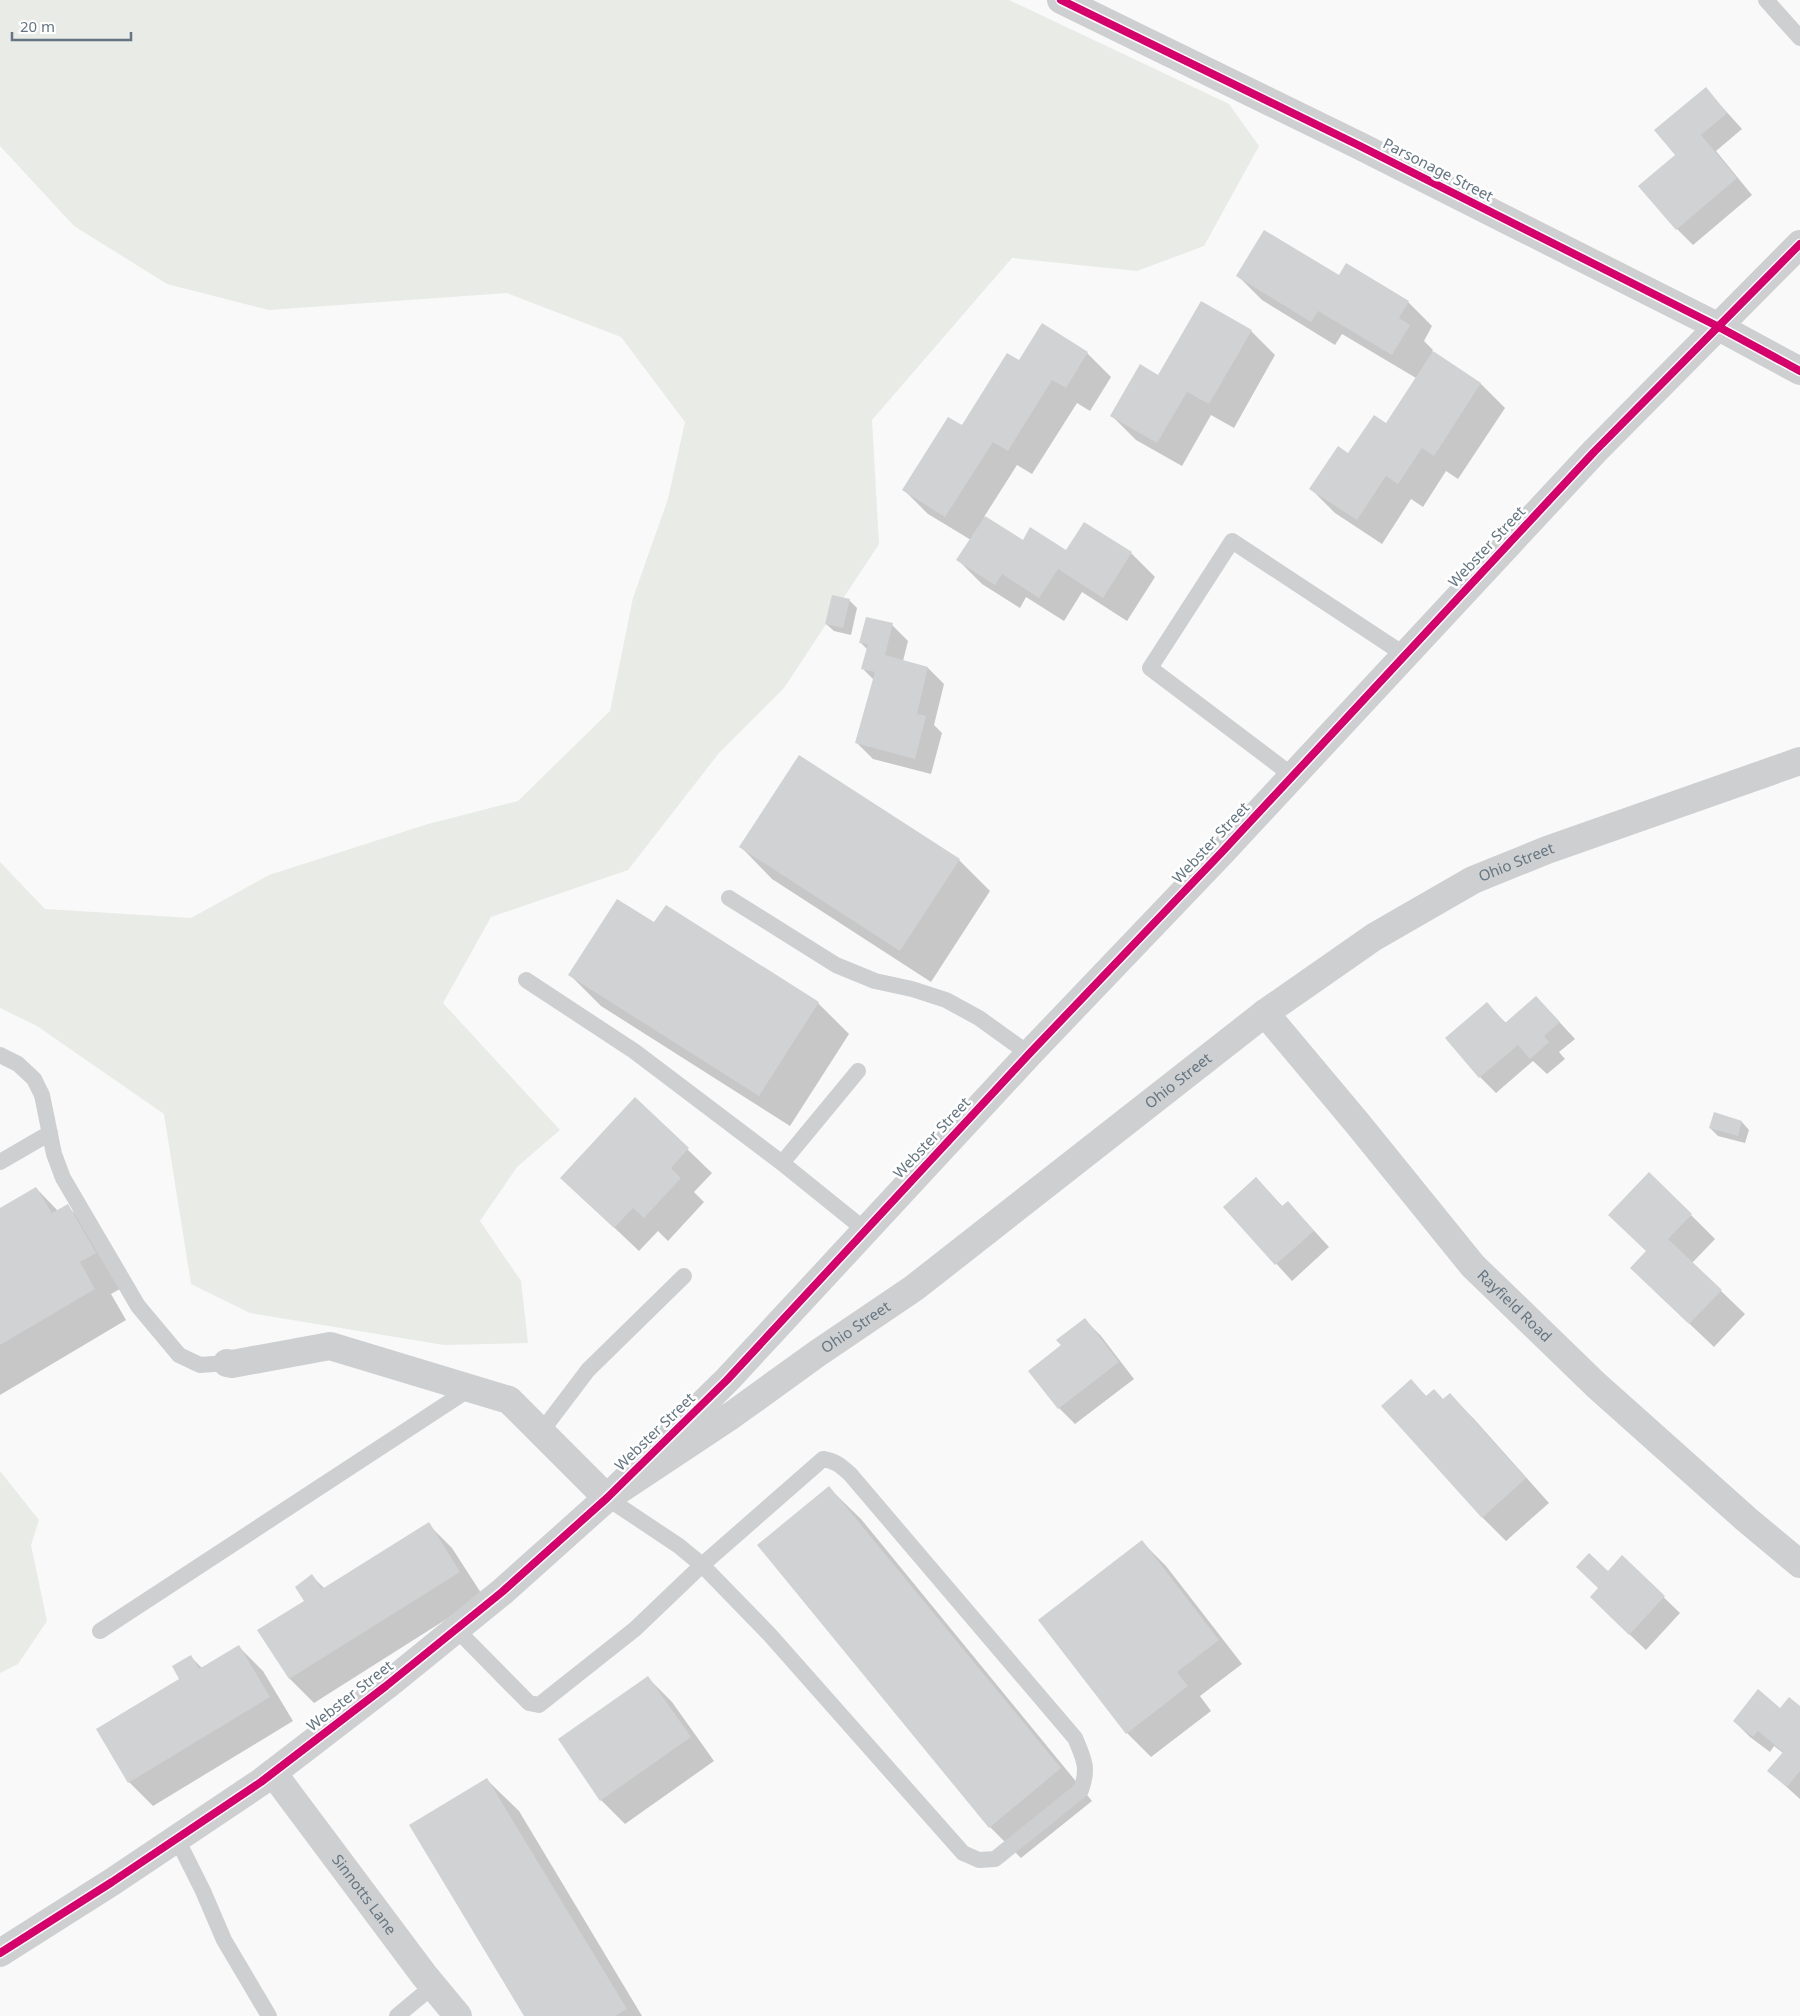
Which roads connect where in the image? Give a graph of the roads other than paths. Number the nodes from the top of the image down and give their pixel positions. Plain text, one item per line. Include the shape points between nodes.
1 (1061, 0) edge
2 (1766, 0) edge
3 (1800, 38) edge
4 (1800, 244) edge
5 (1717, 326) junction
6 (1800, 371) edge
7 (1405, 655) junction
8 (1800, 760) edge
9 (1293, 776) junction
10 (729, 898) dead end
11 (526, 980) dead end
12 (1265, 1013) junction
13 (1029, 1054) junction
14 (0, 1055) edge
15 (858, 1071) dead end
16 (50, 1134) junction
17 (0, 1162) edge
18 (782, 1162) junction
19 (865, 1230) junction
20 (684, 1276) dead end
21 (227, 1363) joint
22 (471, 1388) junction
23 (541, 1432) junction
24 (607, 1498) junction
25 (1800, 1564) edge
26 (702, 1565) junction
27 (456, 1629) junction
28 (100, 1631) dead end
29 (273, 1773) junction
30 (177, 1839) junction
31 (0, 1953) edge
32 (433, 1986) junction
33 (269, 2016) edge
34 (397, 2016) edge
35 (458, 2016) edge

1 - 5 street, Parsonage Street
2 - 3 lane
4 - 5 street, Webster Street
5 - 6 street, Parsonage Street
5 - 7 street, Webster Street
7 - 9 street, Webster Street
7 - 9 lane via 1232,541 1150,668
8 - 12 street, Ohio Street via 1547,850 1473,880 1374,937
9 - 13 street, Webster Street
10 - 13 lane via 836,965 875,981 946,1000
11 - 18 lane via 634,1051
12 - 24 street, Ohio Street via 914,1288
12 - 25 street, Rayfield Road via 1473,1266 1596,1385
13 - 19 street, Webster Street
14 - 16 lane via 18,1064 34,1079 42,1095
15 - 18 lane
16 - 17 lane
16 - 21 lane via 63,1178 138,1306 179,1355 200,1365
18 - 19 lane
19 - 24 street, Webster Street via 727,1380
20 - 23 lane via 588,1370
21 - 22 street via 330,1346
22 - 23 street via 509,1400
22 - 28 lane
23 - 24 street
24 - 26 lane
24 - 27 street, Webster Street
26 - 26 lane via 823,1459 837,1463 850,1474 1075,1738 1084,1760 1086,1776 1081,1790 995,1859 979,1860 963,1852 770,1635
26 - 27 lane via 634,1629 539,1705 529,1703
27 - 29 street, Webster Street
29 - 30 street, Webster Street
29 - 32 street, Sinnotts Lane
30 - 31 street, Webster Street
30 - 33 lane via 236,1963
32 - 34 lane
32 - 35 street, Sinnotts Lane

